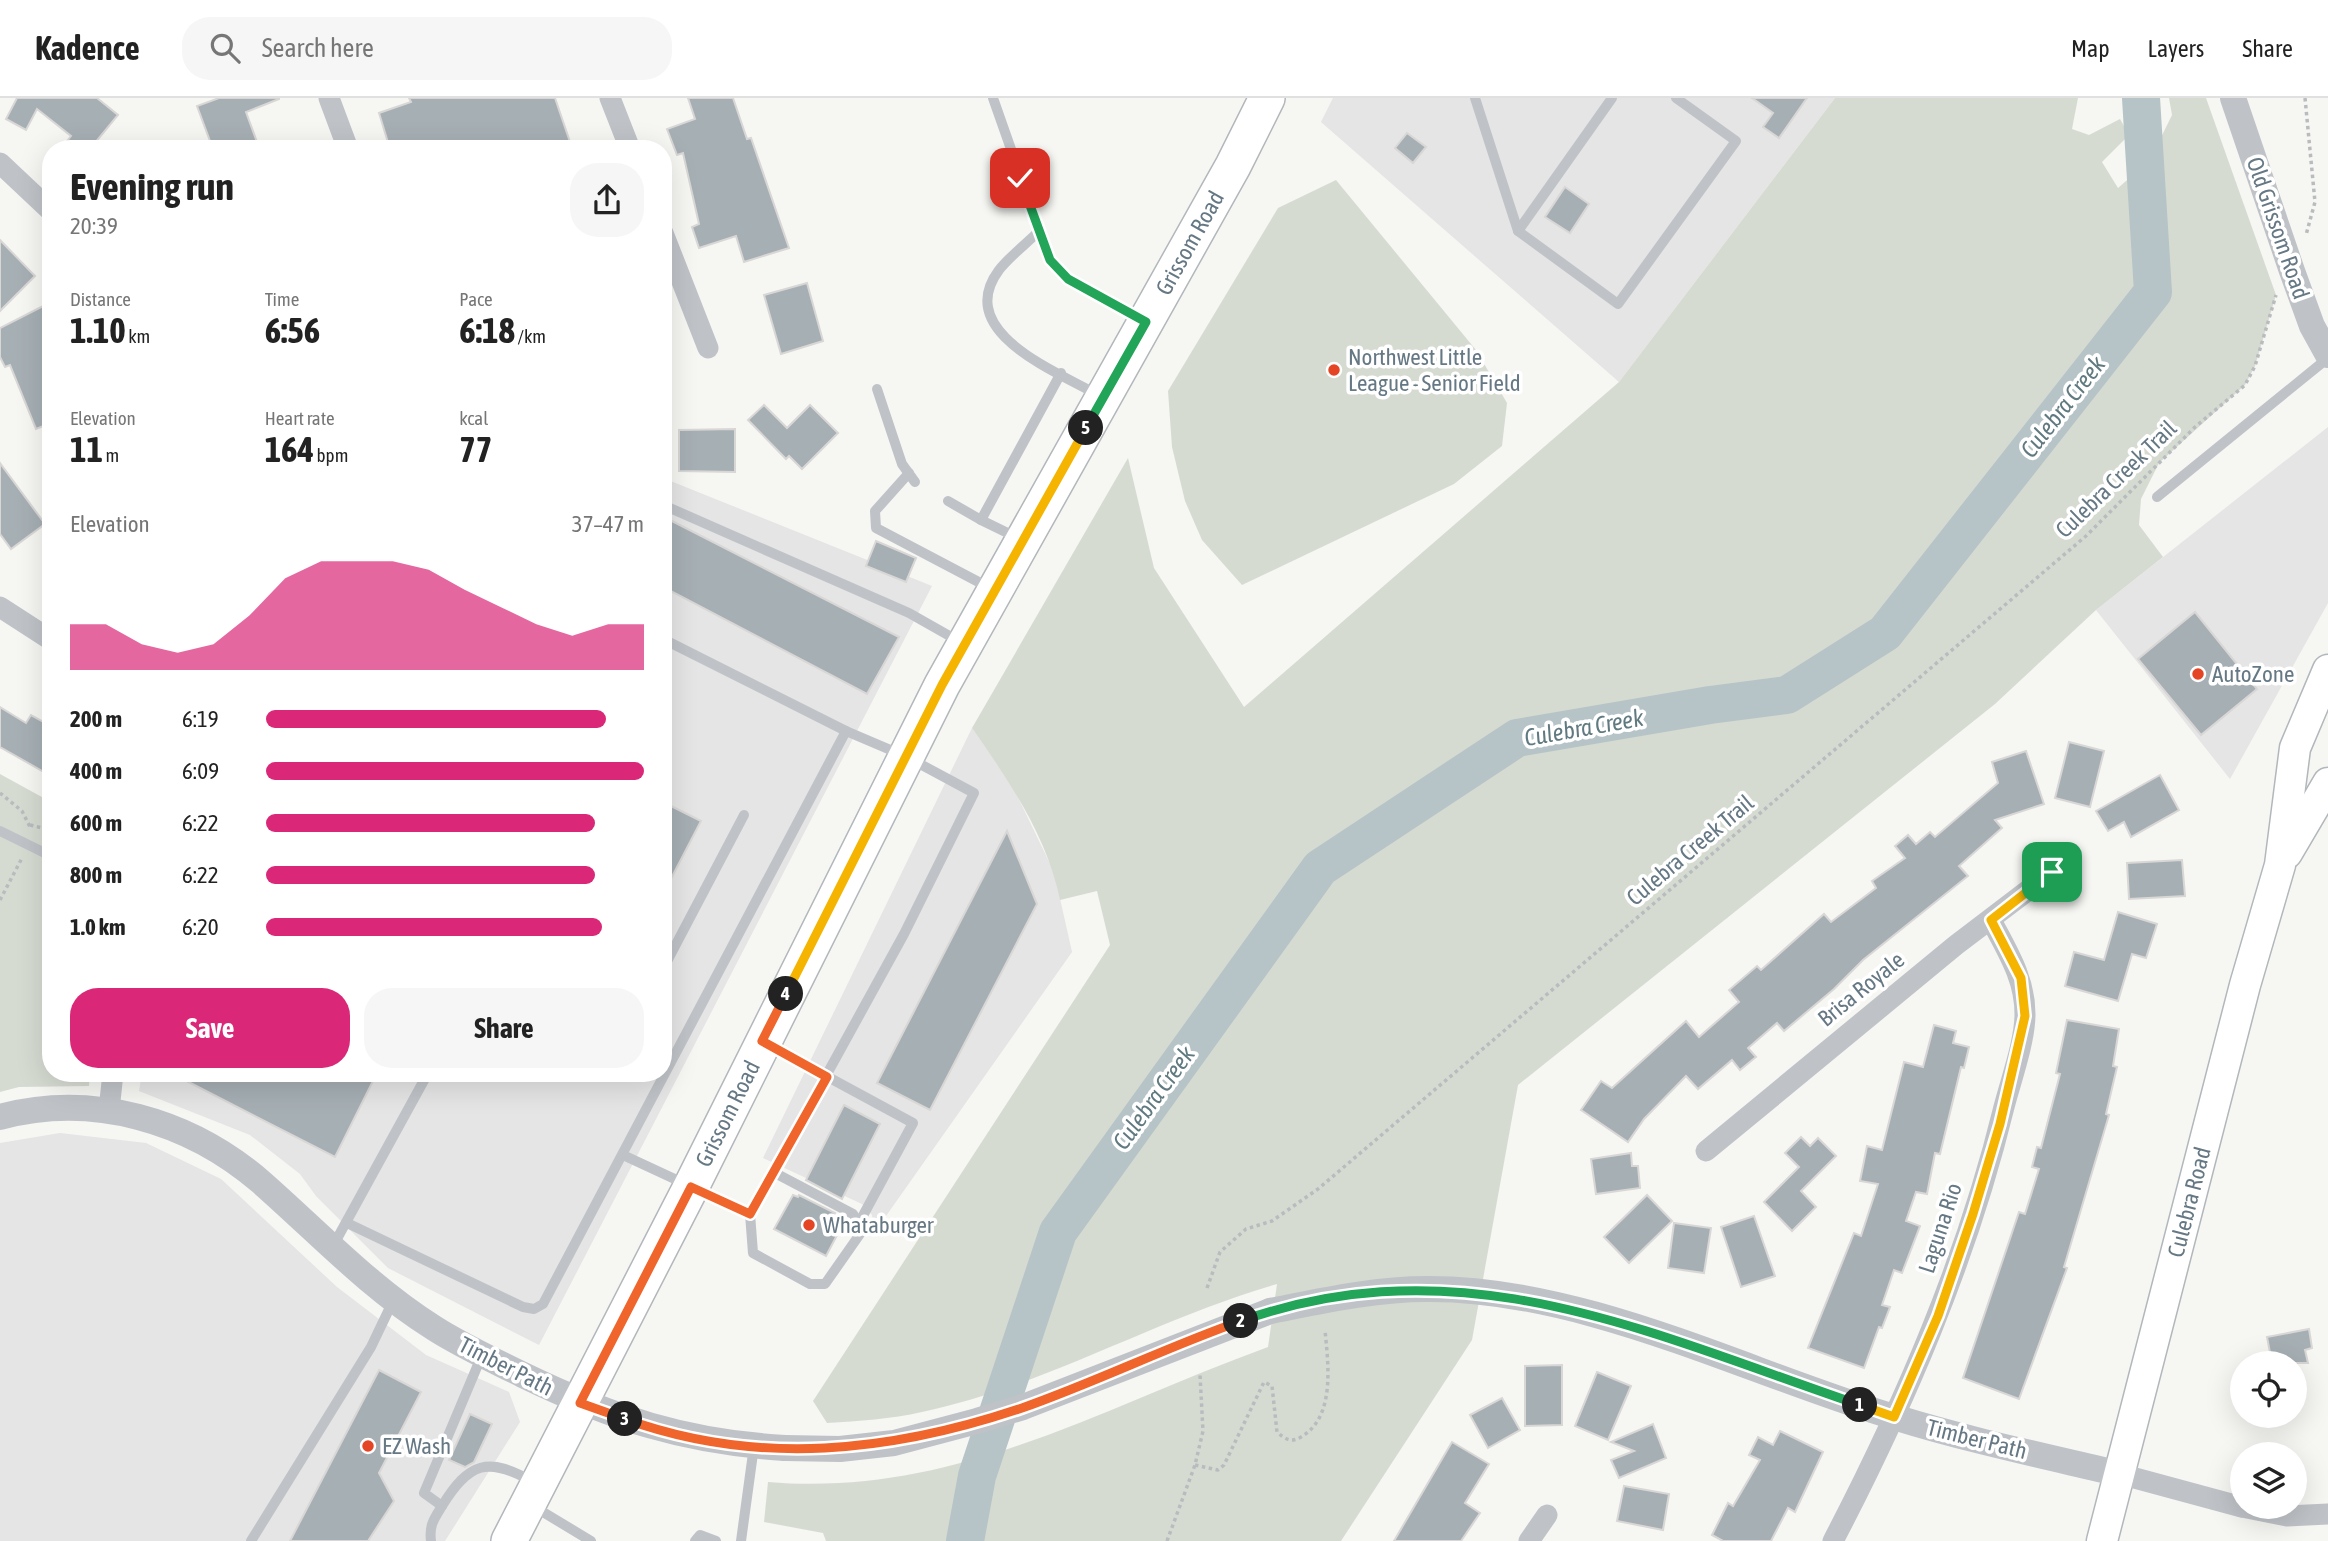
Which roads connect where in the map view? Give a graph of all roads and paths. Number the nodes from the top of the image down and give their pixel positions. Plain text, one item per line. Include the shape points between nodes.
1 (328, 98) edge
2 (610, 98) edge
3 (993, 98) edge
4 (1267, 98) edge
5 (1475, 98) edge
6 (1612, 98) edge
7 (1676, 98) edge
8 (2234, 98) edge
9 (2305, 98) edge
10 (344, 140) edge
11 (626, 140) edge
12 (0, 163) edge
13 (42, 203) edge
14 (1518, 231) junction
15 (1038, 232) junction
16 (2305, 238) dead end
17 (672, 256) edge
18 (2280, 287) dead end
19 (1146, 322) junction
20 (708, 348) dead end
21 (2326, 349) edge
22 (1060, 373) junction
23 (877, 389) dead end
24 (1103, 398) junction
25 (2157, 497) dead end
26 (948, 501) dead end
27 (672, 509) edge
28 (981, 520) junction
29 (1023, 540) junction
30 (994, 591) junction
31 (0, 607) edge
32 (42, 634) edge
33 (672, 644) edge
34 (965, 644) junction
35 (2328, 670) edge
36 (846, 731) junction
37 (906, 757) junction
38 (2328, 783) edge
39 (744, 815) dead end
40 (30, 825) dead end
41 (42, 828) edge
42 (0, 831) edge
43 (42, 852) edge
44 (2280, 865) junction
45 (2052, 872) dead end
46 (1991, 920) junction
47 (672, 952) edge
48 (762, 1041) junction
49 (672, 1062) edge
50 (827, 1077) junction
51 (112, 1082) edge
52 (423, 1082) edge
53 (661, 1082) edge
54 (109, 1110) junction
55 (0, 1117) edge
56 (1706, 1151) dead end
57 (623, 1155) junction
58 (775, 1173) junction
59 (691, 1187) junction
60 (750, 1214) junction
61 (346, 1223) junction
62 (859, 1223) junction
63 (332, 1249) junction
64 (1207, 1288) dead end
65 (393, 1301) junction
66 (1325, 1330) dead end
67 (482, 1355) junction
68 (1200, 1375) dead end
69 (580, 1403) junction
70 (1894, 1417) junction
71 (754, 1446) junction
72 (1195, 1465) junction
73 (2120, 1474) junction
74 (534, 1494) junction
75 (2230, 1504) edge
76 (442, 1506) junction
77 (2328, 1514) edge
78 (1546, 1515) dead end
79 (2307, 1515) edge
80 (251, 1541) edge
81 (430, 1541) edge
82 (509, 1541) edge
83 (591, 1541) edge
84 (695, 1541) edge
85 (716, 1541) edge
86 (741, 1541) edge
87 (1167, 1541) edge
88 (1529, 1541) edge
89 (1833, 1541) edge
90 (2102, 1541) edge

1 - 10 street
2 - 11 street
3 - 15 lane
4 - 19 main road, Grissom Road
5 - 14 lane
6 - 14 lane
7 - 14 lane via 1736,141 1618,303
8 - 21 street, Old Grissom Road via 2292,271
9 - 16 path via 2315,202
12 - 13 street
15 - 19 lane via 1050,260 1068,279
15 - 22 lane via 1000,269 988,306 992,323 1005,340
17 - 20 street
18 - 64 path, Culebra Creek Trail via 2245,385 2195,427 2076,544 1318,1189 1272,1221 1246,1229 1220,1252
19 - 24 main road, Grissom Road
21 - 25 lane
22 - 24 lane
22 - 28 lane
23 - 30 lane via 902,464 912,478 875,511 876,528
24 - 29 main road, Grissom Road
26 - 28 lane
27 - 34 lane via 909,613
28 - 29 lane
29 - 30 main road, Grissom Road
30 - 34 main road, Grissom Road
31 - 32 street
33 - 36 lane
34 - 37 main road, Grissom Road
35 - 44 main road, Culebra Road via 2295,748
36 - 37 lane
36 - 49 lane
37 - 48 main road, Grissom Road
37 - 50 lane via 974,793
38 - 44 main road, Culebra Road
39 - 47 lane
40 - 41 path
42 - 43 lane
44 - 73 main road, Culebra Road
45 - 46 street, Brisa Royale
46 - 56 street, Brisa Royale
46 - 70 street, Laguna Rio via 2021,978 2025,1016 1973,1214 1938,1316
48 - 50 lane
48 - 59 main road, Grissom Road
50 - 58 lane
50 - 62 lane via 913,1123
51 - 54 street
52 - 61 lane
53 - 57 lane
54 - 55 street, Timber Path via 44,1108
54 - 63 street, Timber Path via 135,1114 228,1158 259,1180
57 - 59 lane
57 - 61 lane via 542,1304 534,1309
58 - 60 lane
58 - 62 lane via 853,1214
59 - 60 lane
59 - 69 main road, Grissom Road
60 - 62 lane via 753,1253 810,1284 825,1284 860,1234
61 - 63 lane
63 - 65 street, Timber Path
65 - 67 street, Timber Path
65 - 80 lane via 371,1348
66 - 72 path via 1326,1393 1306,1434 1286,1440 1277,1432 1272,1386 1264,1382 1224,1465 1218,1470
67 - 69 street, Timber Path
67 - 76 lane via 425,1493
68 - 72 path via 1203,1422
69 - 71 street, Timber Path via 649,1427
69 - 74 main road, Grissom Road
70 - 71 street, Timber Path, bridge via 1590,1313 1510,1296 1427,1289 1348,1296 1270,1311 1023,1407 894,1443 841,1449
70 - 73 street, Timber Path
70 - 89 street, Laguna Rio
71 - 86 lane
72 - 87 path
73 - 75 street
73 - 90 main road, Culebra Road
74 - 76 lane via 506,1467 486,1466 458,1479
74 - 82 main road, Grissom Road
74 - 83 lane
76 - 81 lane via 429,1527
77 - 79 street
78 - 88 street
84 - 85 lane via 700,1535

